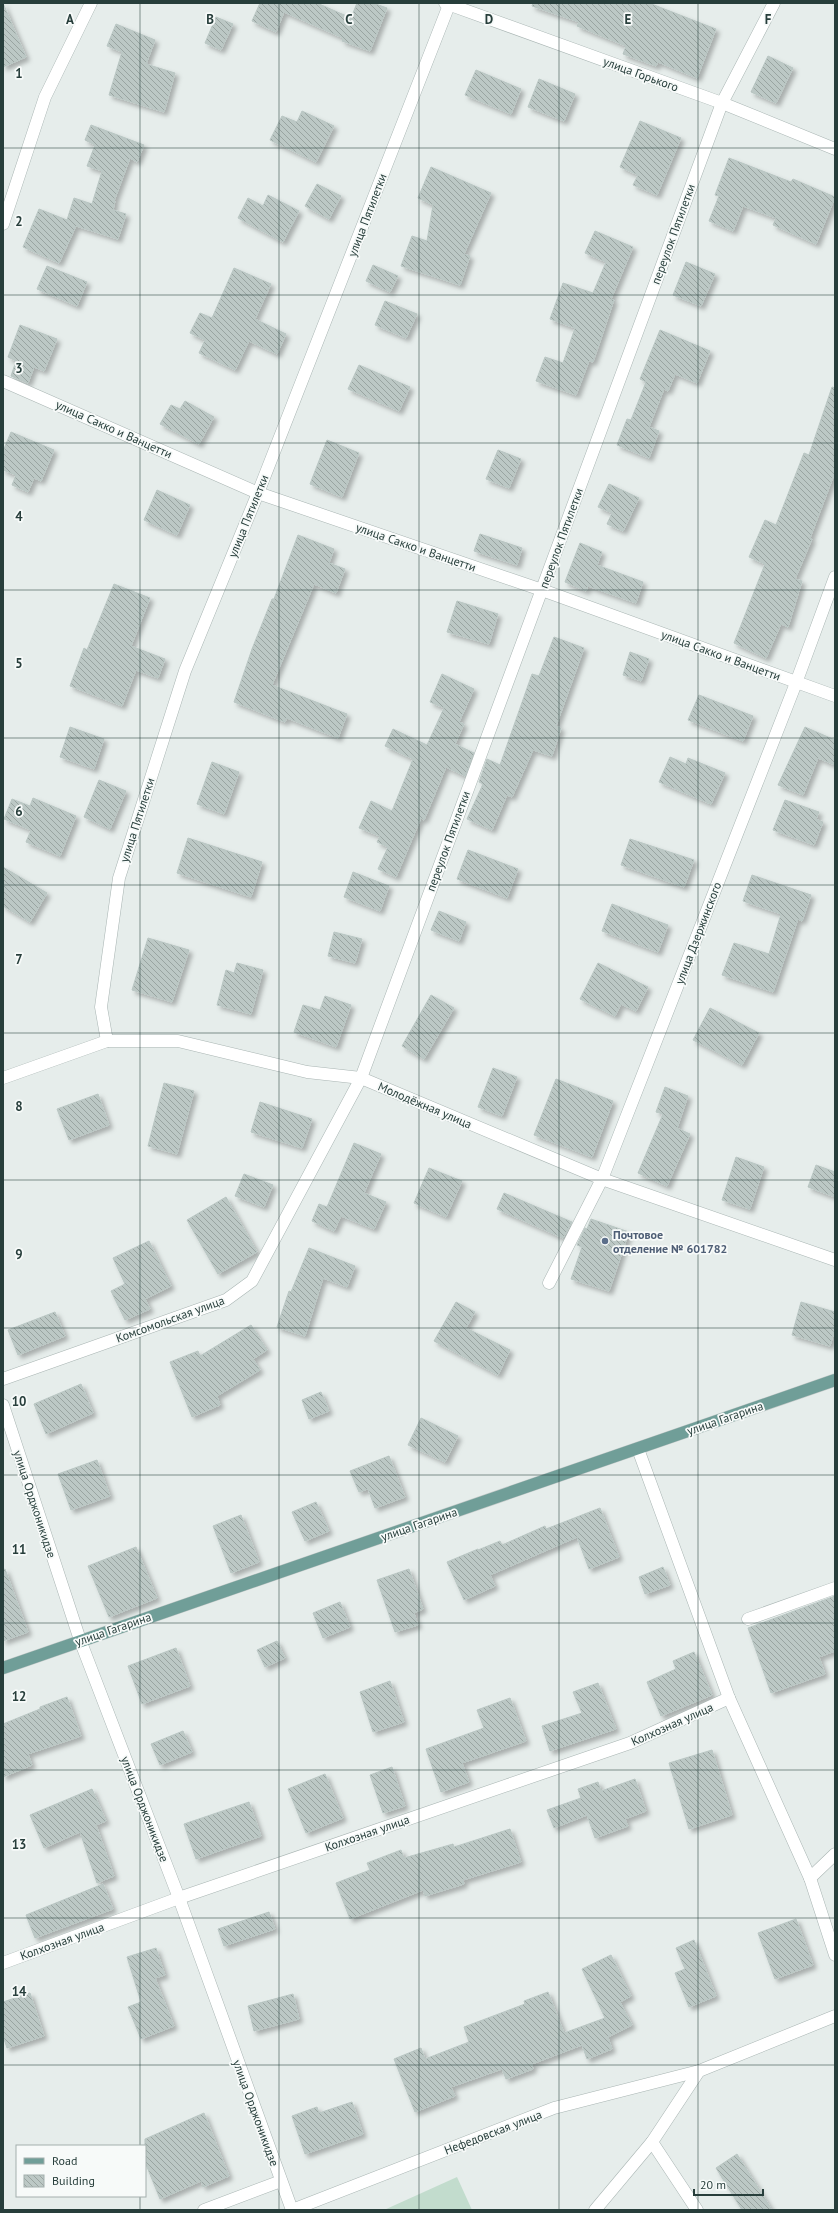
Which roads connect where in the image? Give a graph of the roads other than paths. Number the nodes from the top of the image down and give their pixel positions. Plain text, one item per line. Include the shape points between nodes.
1 (91, 3) edge
2 (774, 3) edge
3 (447, 4) edge
4 (722, 103) junction
5 (835, 149) edge
6 (3, 224) edge
7 (3, 380) edge
8 (258, 493) junction
9 (835, 577) edge
10 (542, 590) junction
11 (796, 683) junction
12 (835, 696) edge
13 (106, 1041) junction
14 (3, 1078) edge
15 (361, 1078) junction
16 (602, 1179) junction
17 (835, 1260) edge
18 (549, 1283) dead end
19 (3, 1379) edge
20 (835, 1380) edge
21 (3, 1405) edge
22 (638, 1449) junction
23 (835, 1588) edge
24 (748, 1619) dead end
25 (80, 1640) junction
26 (3, 1668) edge
27 (729, 1698) junction
28 (835, 1854) edge
29 (810, 1878) junction
30 (179, 1898) junction
31 (835, 1955) edge
32 (3, 1963) edge
33 (835, 2016) edge
34 (699, 2071) junction
35 (652, 2142) junction
36 (281, 2181) junction
37 (204, 2210) edge
38 (292, 2210) edge
39 (595, 2210) edge
40 (697, 2210) edge

1 - 6 street via 45,97
2 - 4 street, переулок Пятилетки
3 - 4 street, улица Горького
3 - 8 street, улица Пятилетки
4 - 5 street, улица Горького
4 - 10 street, переулок Пятилетки
7 - 8 street, улица Сакко и Ванцетти
8 - 10 street, улица Сакко и Ванцетти
8 - 13 street, улица Пятилетки via 185,671 119,878 100,1007
9 - 11 street, улица Дзержинского
10 - 11 street, улица Сакко и Ванцетти
10 - 15 street, переулок Пятилетки
11 - 12 street, улица Сакко и Ванцетти
11 - 16 street, улица Дзержинского
13 - 14 street, Молодёжная улица
13 - 15 street, Молодёжная улица via 178,1041 307,1072
15 - 16 street, Молодёжная улица
15 - 19 street, Комсомольская улица via 252,1281 226,1300
16 - 17 street, Молодёжная улица
16 - 18 street, улица Дзержинского
20 - 22 main road, улица Гагарина
21 - 25 street, улица Орджоникидзе
22 - 25 main road, улица Гагарина
22 - 27 street
23 - 24 street
25 - 26 main road, улица Гагарина
25 - 30 street, улица Орджоникидзе
27 - 29 street
27 - 30 street, Колхозная улица via 630,1743
28 - 29 street
29 - 31 street
30 - 32 street, Колхозная улица
30 - 36 street, улица Орджоникидзе
33 - 34 street, Нефедовская улица
34 - 35 street
34 - 38 street, Нефедовская улица via 554,2108
35 - 39 street
35 - 40 street
36 - 37 street
36 - 38 street, улица Орджоникидзе

